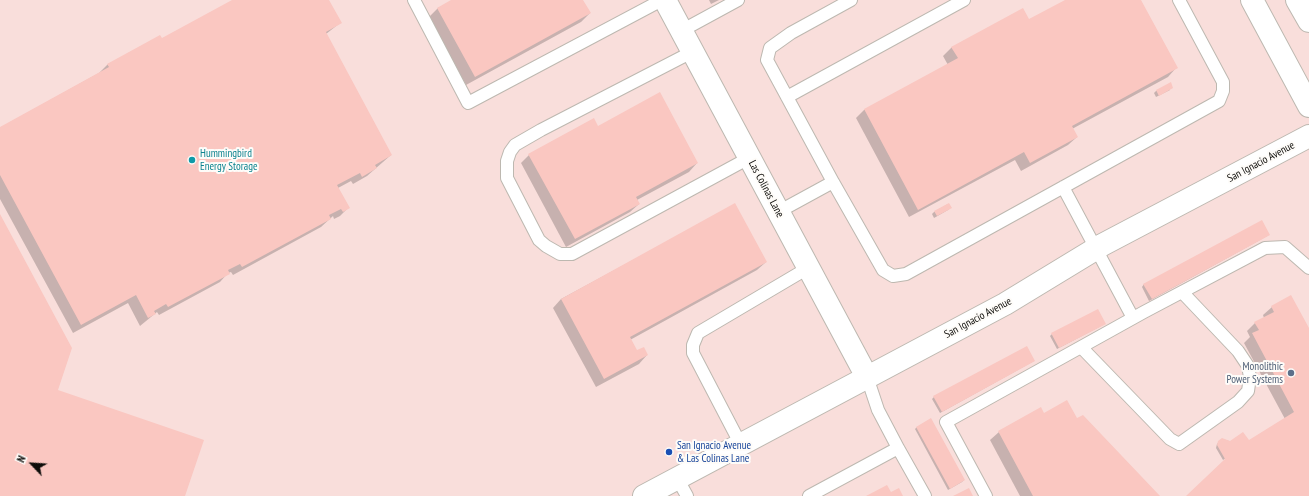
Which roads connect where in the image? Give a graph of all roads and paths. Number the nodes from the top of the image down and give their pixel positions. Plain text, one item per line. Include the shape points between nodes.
1 (414, 0) edge
2 (663, 0) edge
3 (738, 0) edge
4 (851, 0) edge
5 (964, 0) edge
6 (1179, 0) edge
7 (1252, 0) edge
8 (1297, 0) edge
9 (1309, 21) edge
10 (681, 31) junction
11 (692, 52) junction
12 (787, 97) junction
13 (1309, 106) edge
14 (1309, 136) edge
15 (749, 158) junction
16 (834, 182) junction
17 (1063, 187) junction
18 (778, 212) junction
19 (1096, 249) junction
20 (808, 268) junction
21 (1309, 268) edge
22 (1182, 292) junction
23 (1133, 318) junction
24 (1082, 347) junction
25 (867, 377) junction
26 (741, 445) junction
27 (898, 448) junction
28 (682, 487) edge
29 (644, 496) edge
30 (809, 496) edge
31 (925, 496) edge
32 (986, 496) edge

1 - 2 lane via 468,103
2 - 10 street, Las Colinas Lane
3 - 10 lane
4 - 12 lane via 791,33 770,48 767,60
5 - 12 lane
6 - 17 lane via 1223,82 1223,92 1219,101
7 - 13 street
8 - 9 street
10 - 11 street, Las Colinas Lane
11 - 15 street, Las Colinas Lane
11 - 15 lane via 515,145 507,161 507,178 540,240 560,254 572,254
12 - 16 lane
14 - 19 street, San Ignacio Avenue
15 - 18 street, Las Colinas Lane
16 - 17 lane via 883,270 893,276 906,274
16 - 18 lane
17 - 19 lane
18 - 20 street, Las Colinas Lane
19 - 23 lane
19 - 25 street, San Ignacio Avenue via 1005,304
20 - 25 street, Las Colinas Lane
20 - 26 lane via 698,333 693,345 694,354
21 - 22 lane via 1285,247 1264,248
22 - 23 lane
22 - 24 lane via 1238,351 1248,366 1250,378 1248,391 1238,402 1179,444 1170,439
23 - 24 lane
24 - 32 lane via 946,422
25 - 26 street, San Ignacio Avenue
25 - 27 lane via 878,410
26 - 28 street, San Ignacio Avenue
27 - 30 lane
27 - 31 lane
28 - 29 street, San Ignacio Avenue

